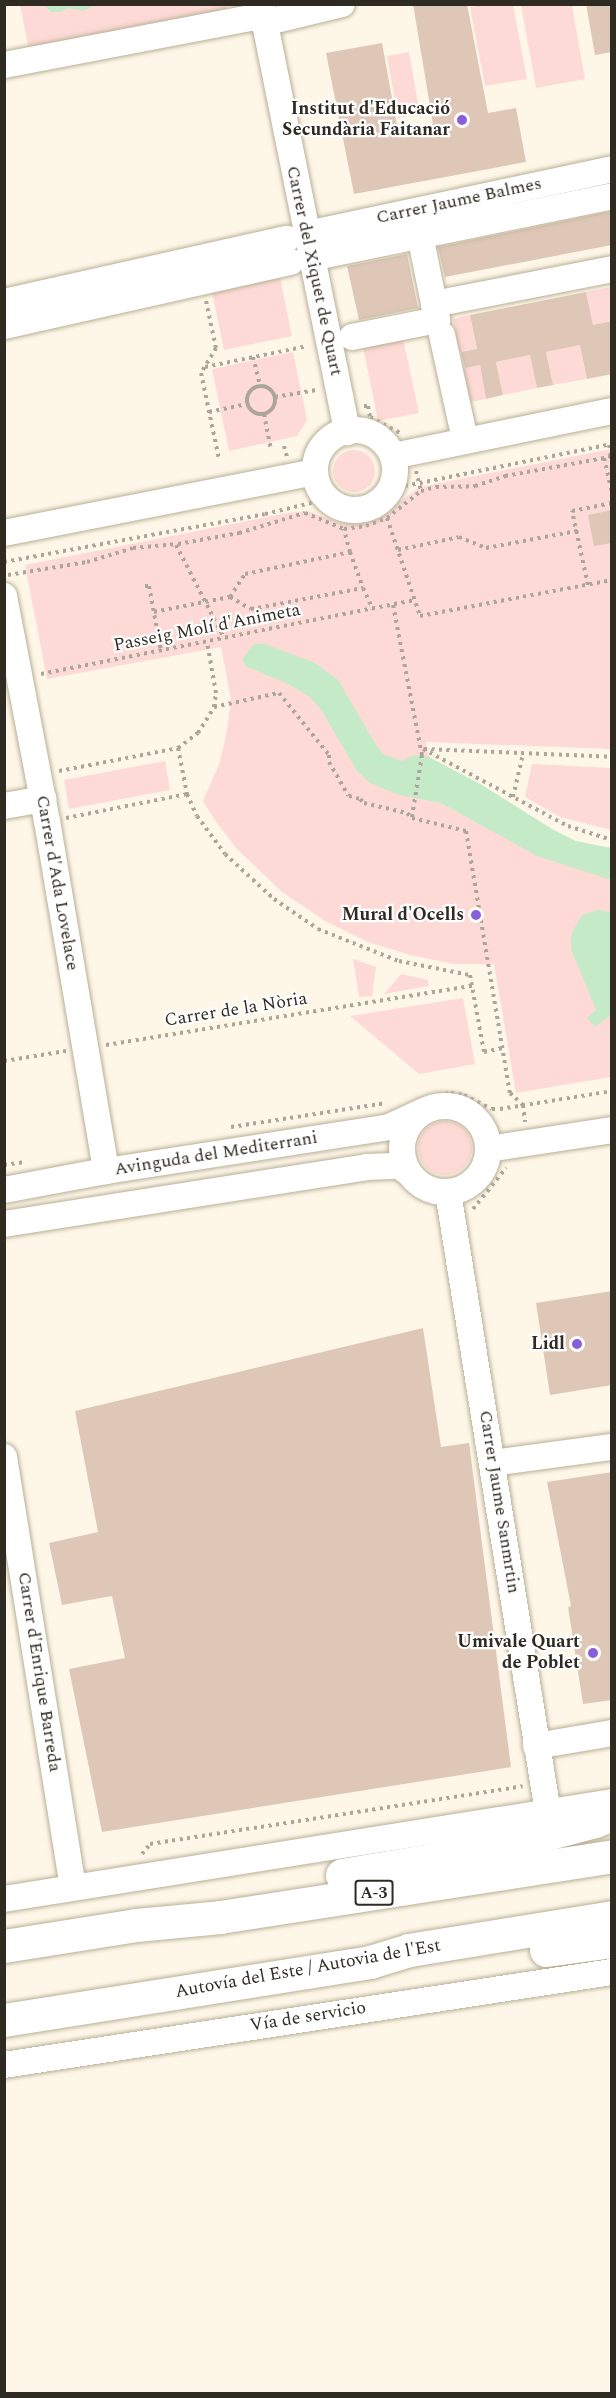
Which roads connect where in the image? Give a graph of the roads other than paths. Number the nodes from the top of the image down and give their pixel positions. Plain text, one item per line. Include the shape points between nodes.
1 (342, 4) edge
2 (262, 14) edge
3 (4, 65) edge
4 (612, 169) edge
5 (612, 196) edge
6 (420, 235) junction
7 (299, 248) junction
8 (612, 269) edge
9 (4, 302) edge
10 (434, 304) junction
11 (4, 326) edge
12 (442, 335) dead end
13 (352, 337) dead end
14 (612, 411) edge
15 (345, 421) junction
16 (465, 440) junction
17 (402, 454) junction
18 (315, 472) junction
19 (4, 533) edge
20 (4, 596) edge
21 (42, 799) junction
22 (4, 806) edge
23 (424, 1111) junction
24 (612, 1130) edge
25 (488, 1149) junction
26 (106, 1171) junction
27 (408, 1172) junction
28 (4, 1190) edge
29 (448, 1192) junction
30 (4, 1224) edge
31 (612, 1446) edge
32 (4, 1457) edge
33 (494, 1463) junction
34 (612, 1733) edge
35 (536, 1746) junction
36 (612, 1802) edge
37 (548, 1813) junction
38 (612, 1814) edge
39 (612, 1856) edge
40 (73, 1888) junction
41 (4, 1899) edge
42 (612, 1917) edge
43 (136, 1925) junction
44 (612, 1941) edge
45 (4, 1946) edge
46 (370, 1962) junction
47 (612, 1972) edge
48 (4, 2020) edge
49 (4, 2065) edge

1 - 2 street
2 - 3 street
2 - 7 street, Carrer del Xiquet de Quart
4 - 7 street, Carrer Jaume Balmes
5 - 6 street, Carrer Jaume Balmes
6 - 7 street, Carrer Jaume Balmes
6 - 10 street
7 - 9 street, Carrer Jaume Balmes
7 - 11 street, Carrer Jaume Balmes via 202,282
7 - 15 street, Carrer del Xiquet de Quart
8 - 10 street
10 - 13 street via 438,320
12 - 16 street
14 - 16 street
15 - 17 street
15 - 18 street via 321,450
16 - 17 street
17 - 18 street via 387,495 363,510 336,506 325,497
18 - 19 street
20 - 21 street, Carrer d'Ada Lovelace
21 - 22 street
21 - 26 street, Carrer d'Ada Lovelace
23 - 25 street via 449,1106 472,1115 481,1124
23 - 26 street, Avinguda del Mediterrani via 389,1127
23 - 27 street via 413,1119 404,1138 403,1159
24 - 25 street
25 - 29 street via 486,1161 472,1182
26 - 28 street, Avinguda del Mediterrani
27 - 29 street via 426,1188
27 - 30 street, Avinguda del Mediterrani via 399,1166 366,1167
29 - 33 street, Carrer Jaume Sanmrtin
31 - 33 street
32 - 40 street, Carrer d'Enrique Barreda
33 - 35 street, Carrer Jaume Sanmrtin
34 - 35 street
35 - 37 street, Carrer Jaume Sanmrtin
36 - 37 street
37 - 40 street
38 - 43 highway via 474,1853 213,1896
39 - 43 highway, A-3 via 220,1917
40 - 41 street
42 - 46 highway, Autovía del Este / Autovia de l'Est via 409,1950
43 - 45 highway, A-3
44 - 46 highway via 411,1969
46 - 48 highway, Autovía del Este / Autovia de l'Est
47 - 49 street, Vía de servicio

